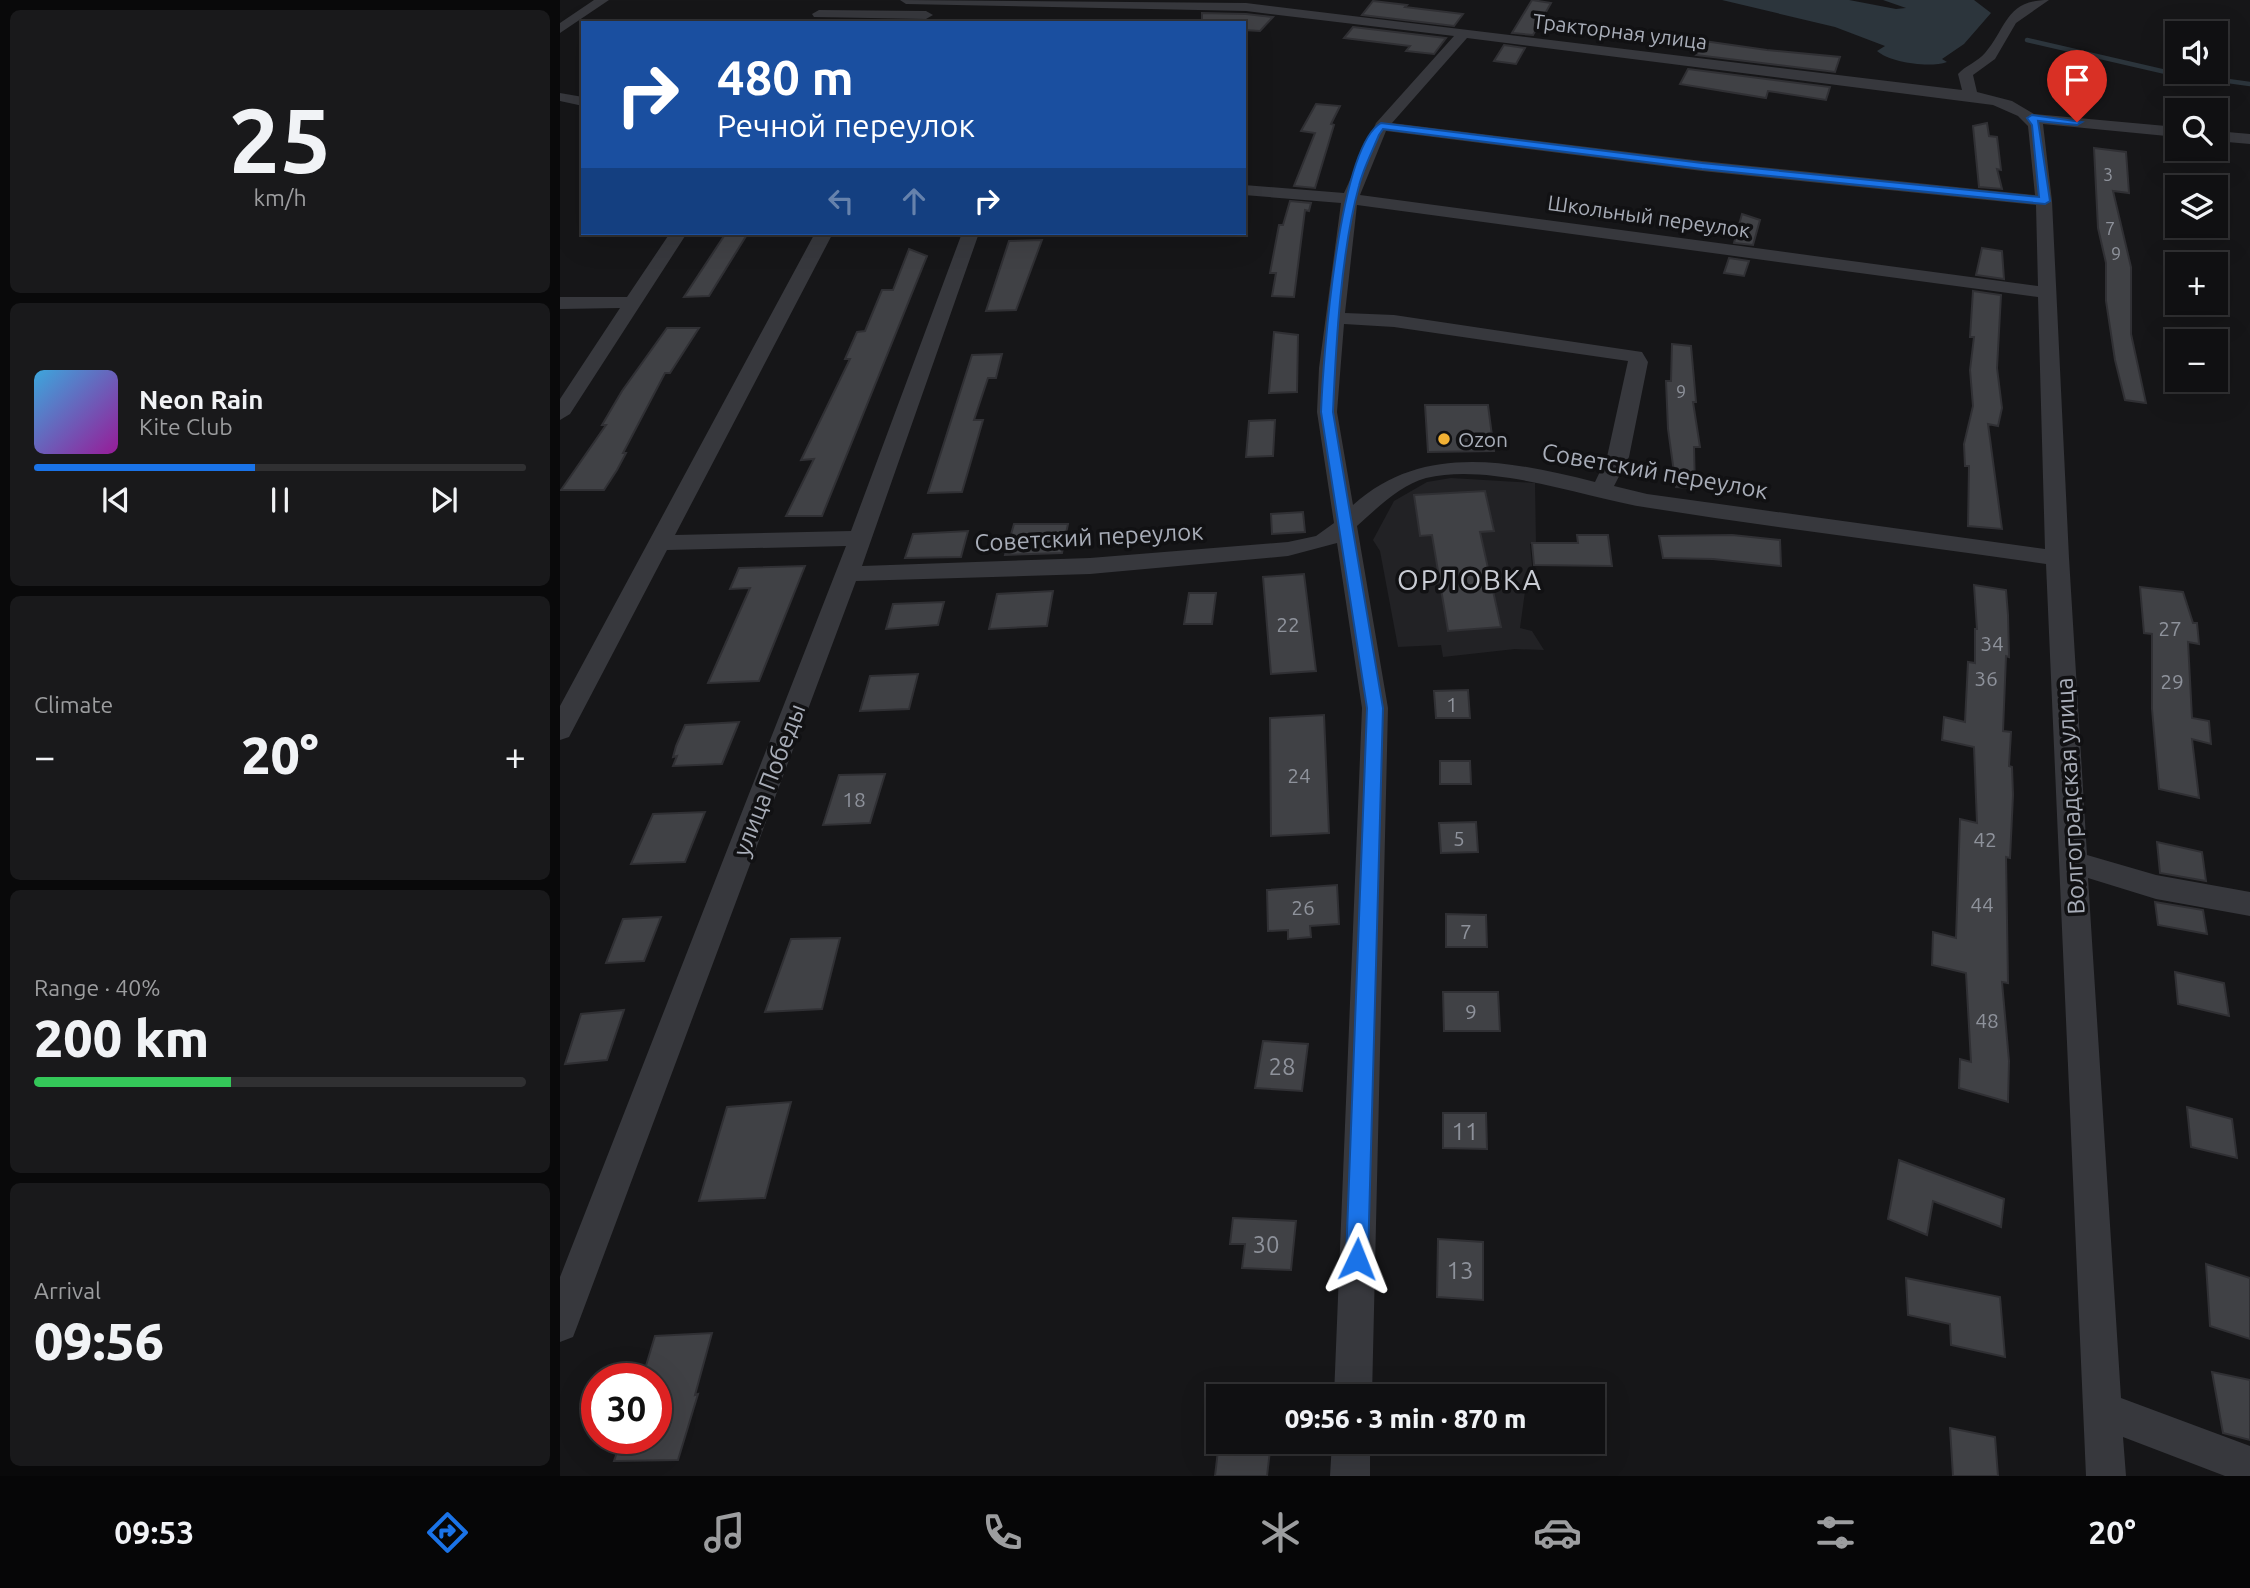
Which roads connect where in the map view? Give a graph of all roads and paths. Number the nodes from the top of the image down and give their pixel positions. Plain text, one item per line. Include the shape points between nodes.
1 (603, 0) edge
2 (828, 0) edge
3 (906, 0) edge
4 (2043, 0) edge
5 (1051, 9) junction
6 (970, 16) dead end
7 (816, 18) edge
8 (932, 19) edge
9 (560, 29) edge
10 (1464, 33) junction
11 (1971, 95) junction
12 (560, 97) edge
13 (581, 102) edge
14 (2032, 118) junction
15 (1381, 126) junction
16 (2165, 131) edge
17 (2228, 137) edge
18 (2250, 139) edge
19 (1246, 190) edge
20 (1351, 199) junction
21 (2045, 201) junction
22 (677, 235) edge
23 (823, 235) edge
24 (970, 235) edge
25 (2046, 293) junction
26 (634, 302) junction
27 (560, 303) edge
28 (1335, 317) junction
29 (560, 414) edge
30 (1601, 491) junction
31 (1345, 525) junction
32 (861, 538) junction
33 (658, 543) junction
34 (2057, 558) junction
35 (848, 573) junction
36 (560, 730) edge
37 (2073, 862) junction
38 (2250, 904) edge
39 (560, 1324) edge
40 (1353, 1384) edge
41 (2103, 1410) junction
42 (1351, 1454) edge
43 (2250, 1466) edge
44 (1350, 1476) edge
45 (2106, 1476) edge

1 - 9 street
2 - 7 street
3 - 5 street, Тракторная улица
4 - 11 street via 2011,20 1990,56 1965,74
5 - 6 street
5 - 10 street, Тракторная улица via 1224,5
7 - 8 street via 911,13
10 - 11 street, Тракторная улица
10 - 15 street
11 - 14 street, Тракторная улица
12 - 13 street
14 - 16 street
14 - 21 street, Волгоградская улица
15 - 20 street via 1354,182
15 - 21 street via 1702,166
17 - 18 street
19 - 20 street, Школьный переулок
20 - 25 street, Школьный переулок
20 - 28 street
21 - 25 street, Волгоградская улица
22 - 26 street
23 - 33 street
24 - 32 street, улица Победы
25 - 34 street, Волгоградская улица
26 - 27 street
26 - 29 street
28 - 30 street via 1635,356 1638,362 1618,457
28 - 31 street via 1327,412
30 - 31 street, Советский переулок via 1490,468 1443,468 1406,478
30 - 34 street, Советский переулок
31 - 35 street, Советский переулок via 1323,542 1288,549 1090,566
31 - 40 street via 1375,708
32 - 33 street
32 - 35 street, улица Победы
33 - 36 street
34 - 37 street, Волгоградская улица
35 - 39 street, улица Победы
37 - 38 street via 2156,887
37 - 41 street, Волгоградская улица
41 - 43 street
41 - 45 street, Волгоградская улица
42 - 44 street

